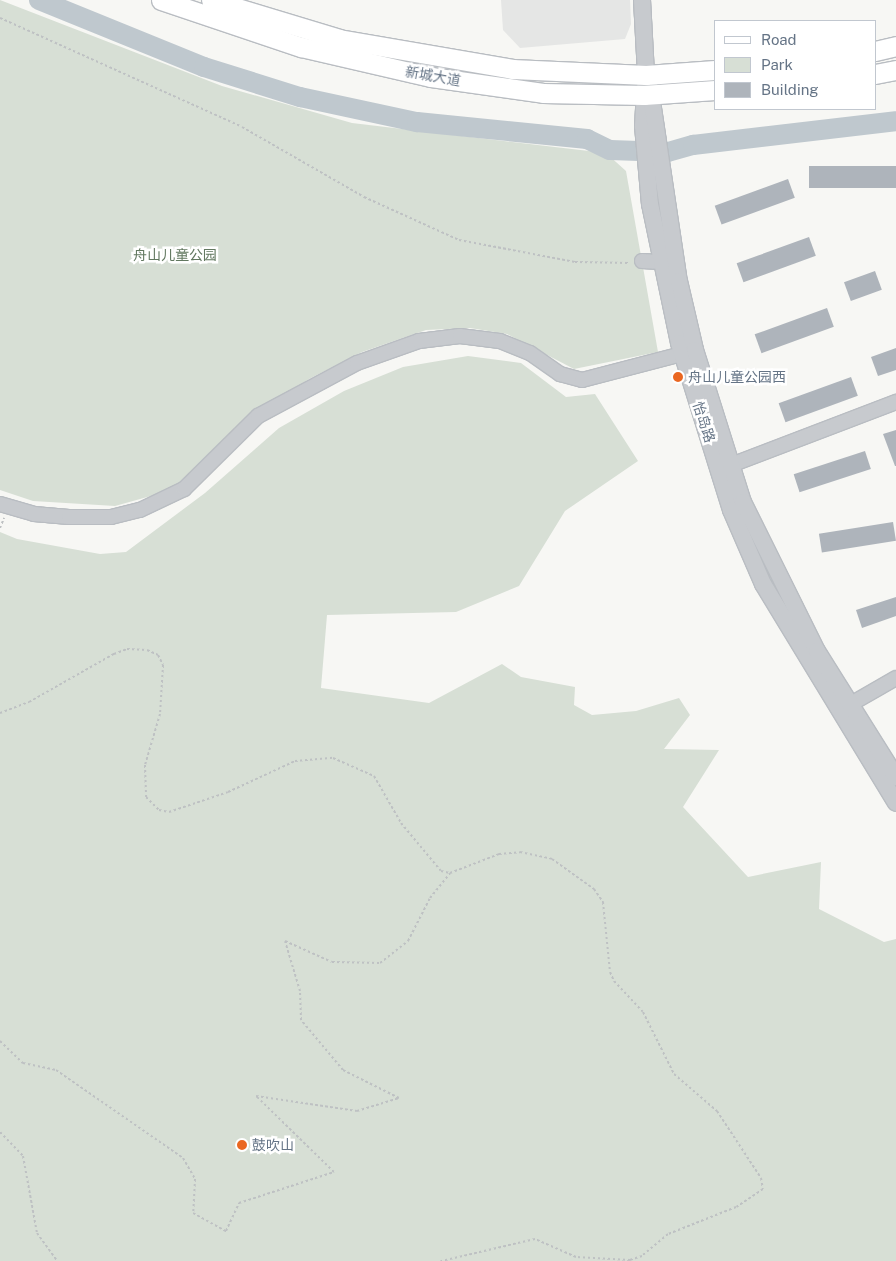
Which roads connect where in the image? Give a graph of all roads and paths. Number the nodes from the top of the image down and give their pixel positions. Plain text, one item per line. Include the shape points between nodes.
1 (161, 0) edge
2 (211, 0) edge
3 (642, 0) edge
4 (0, 18) edge
5 (896, 46) edge
6 (876, 51) edge
7 (714, 70) edge
8 (896, 70) edge
9 (876, 74) edge
10 (646, 75) junction
11 (714, 90) edge
12 (648, 95) junction
13 (651, 126) junction
14 (642, 261) joint
15 (660, 262) junction
16 (689, 352) junction
17 (896, 402) edge
18 (731, 465) junction
19 (0, 504) edge
20 (896, 678) edge
21 (849, 705) junction
22 (0, 713) edge
23 (896, 776) edge
24 (896, 803) edge
25 (450, 873) junction
26 (0, 1041) edge
27 (0, 1132) edge
28 (57, 1261) edge
29 (441, 1261) edge

1 - 12 main road, 新城大道 via 301,46 431,77 543,93
2 - 10 main road, 新城大道 via 339,39 512,69
3 - 10 street, 怡岛路
4 - 14 path via 242,127 364,197 458,240 576,262
5 - 6 main road
7 - 10 main road, 新城大道
8 - 9 main road
10 - 12 street, 怡岛路
11 - 12 main road, 新城大道
12 - 13 street, 怡岛路
13 - 15 street, 怡岛路 via 647,176
13 - 16 street via 664,176 669,230
14 - 15 street
15 - 16 street, 怡岛路
16 - 18 street
16 - 19 street via 582,380 560,374 530,353 500,341 460,336 419,341 357,363 258,416 184,489 140,510 111,517 69,516 34,514
16 - 24 street, 怡岛路 via 731,510 763,584
17 - 18 street
18 - 21 street via 743,502 780,580
20 - 21 street
21 - 23 street
22 - 25 path via 29,702 114,654 127,649 147,650 158,655 163,665 160,714 145,765 146,797 155,807 169,812 237,789 287,764 332,758 374,776 411,837 435,866
25 - 26 path via 430,898 408,941 380,963 332,962 285,941 300,990 301,1020 343,1070 399,1098 357,1111 256,1096 334,1172 239,1203 226,1231 193,1213 195,1179 183,1158 56,1070 23,1063
25 - 29 path via 499,854 520,852 552,859 594,889 605,909 610,972 614,981 643,1012 674,1074 717,1111 764,1184 756,1197 668,1234 642,1256 630,1260 576,1257 535,1239
27 - 28 path via 23,1156 37,1233

